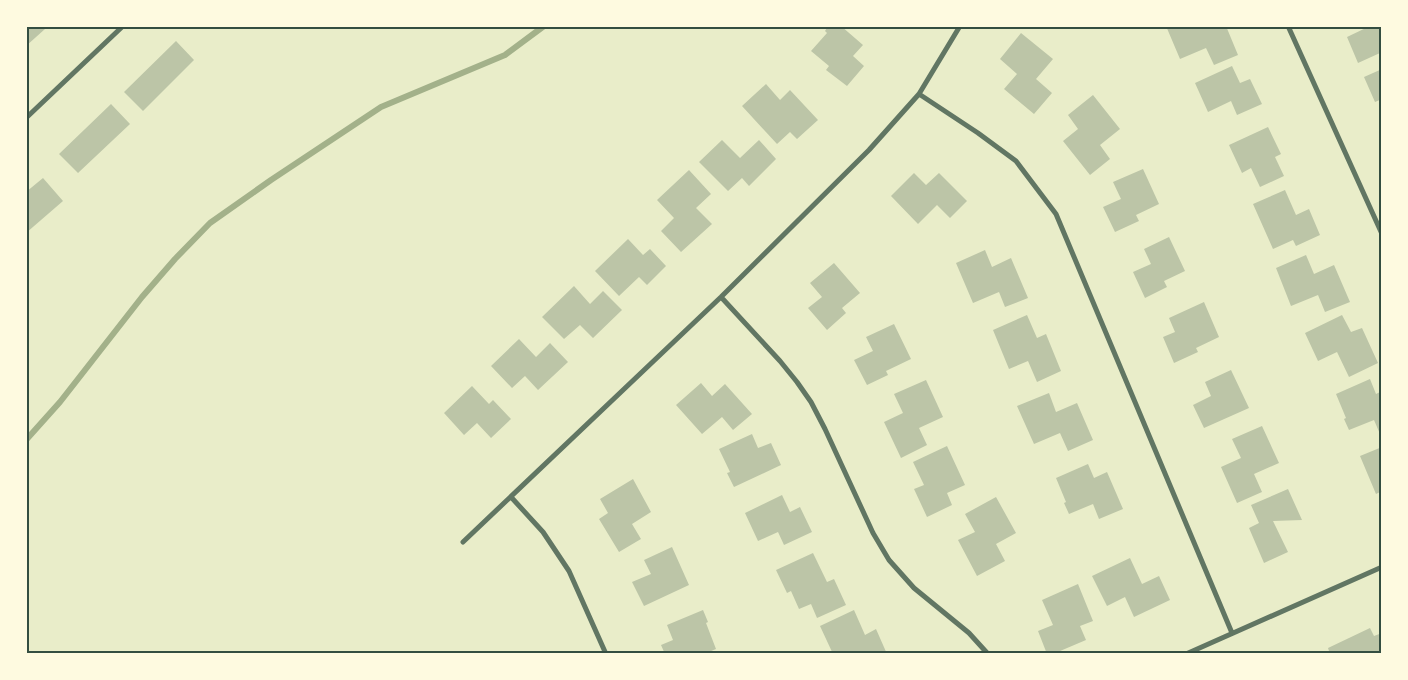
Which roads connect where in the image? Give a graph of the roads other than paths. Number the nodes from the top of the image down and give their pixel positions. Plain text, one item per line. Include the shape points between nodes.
1 (123, 26) edge
2 (960, 26) edge
3 (1288, 26) edge
4 (116, 29) edge
5 (919, 94) junction
6 (26, 118) edge
7 (1382, 234) edge
8 (722, 297) junction
9 (510, 497) junction
10 (463, 542) dead end
11 (1382, 566) edge
12 (1232, 633) junction
13 (606, 654) edge
14 (988, 654) edge
15 (1186, 654) edge

1 - 4 street
2 - 5 street
3 - 7 street
4 - 6 street
5 - 8 street via 869,150
5 - 12 street via 1016,161 1056,214
8 - 9 street
8 - 14 street via 780,361 811,402 889,560 914,588 969,633
9 - 10 street
9 - 13 street via 543,532 569,571
11 - 12 street
12 - 15 street

